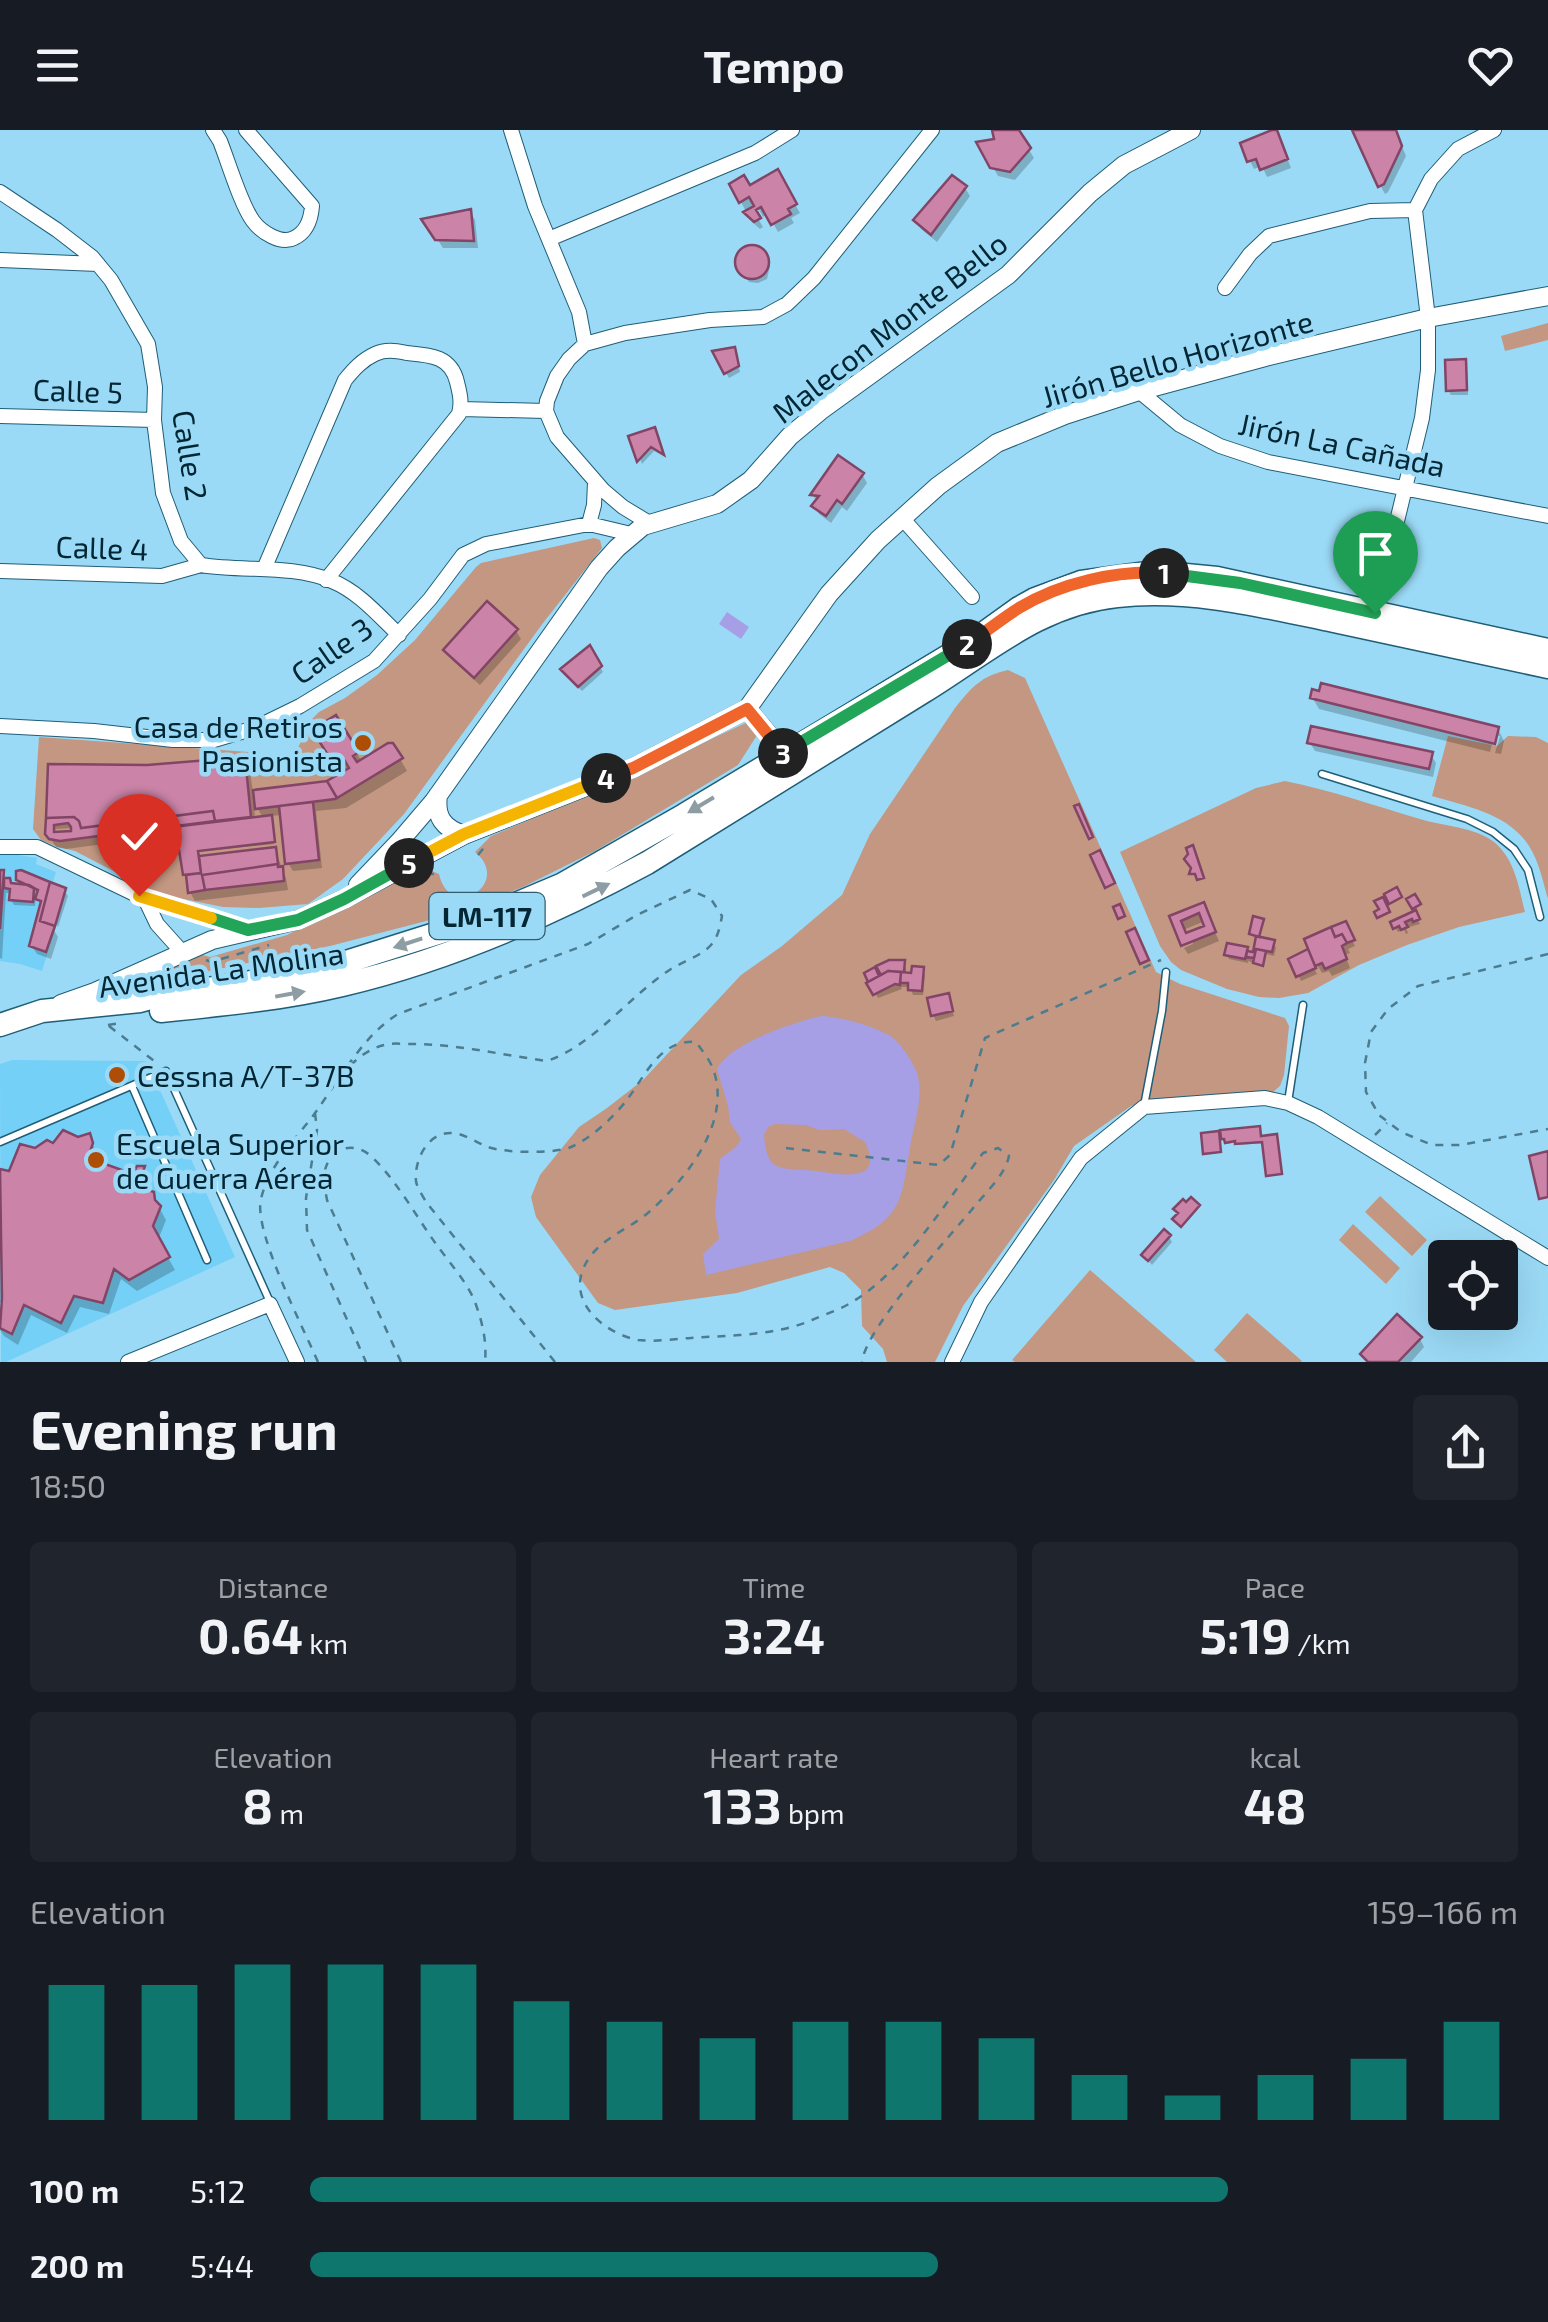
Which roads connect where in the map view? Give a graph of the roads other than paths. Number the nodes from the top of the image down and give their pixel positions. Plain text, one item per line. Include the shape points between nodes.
1 (213, 130) edge
2 (246, 130) edge
3 (511, 130) edge
4 (792, 130) edge
5 (932, 130) edge
6 (1191, 130) edge
7 (1494, 130) edge
8 (0, 192) edge
9 (1414, 210) junction
10 (549, 239) junction
11 (0, 260) edge
12 (98, 264) junction
13 (1225, 288) dead end
14 (1548, 296) edge
15 (1428, 318) junction
16 (585, 344) junction
17 (1139, 391) junction
18 (461, 408) junction
19 (546, 411) junction
20 (0, 416) edge
21 (154, 420) junction
22 (595, 482) junction
23 (1406, 488) junction
24 (1548, 516) edge
25 (902, 518) junction
26 (588, 524) junction
27 (651, 524) junction
28 (631, 534) junction
29 (201, 565) junction
30 (264, 569) junction
31 (0, 571) edge
32 (326, 580) junction
33 (972, 598) dead end
34 (1373, 621) junction
35 (398, 635) junction
36 (1548, 650) edge
37 (1548, 667) edge
38 (747, 709) junction
39 (0, 726) edge
40 (789, 763) junction
41 (1322, 774) dead end
42 (438, 795) junction
43 (464, 834) junction
44 (0, 846) edge
45 (144, 899) junction
46 (344, 899) junction
47 (1540, 917) dead end
48 (248, 930) junction
49 (182, 953) junction
50 (1166, 972) dead end
51 (1303, 1005) dead end
52 (42, 1011) junction
53 (0, 1025) edge
54 (0, 1036) edge
55 (132, 1086) junction
56 (1288, 1103) junction
57 (1144, 1108) junction
58 (0, 1142) edge
59 (1548, 1258) edge
60 (207, 1260) dead end
61 (270, 1304) junction
62 (128, 1362) edge
63 (296, 1362) edge
64 (952, 1362) edge

1 - 2 street via 250,218 275,238 294,239 305,230 312,206
3 - 10 street
4 - 10 street via 755,153
5 - 16 street via 787,304 763,317 624,333
6 - 27 street, Malecon Monte Bello via 1124,166 996,285 790,436 752,480 716,504
7 - 9 street via 1458,149
8 - 12 street, Calle 2
9 - 13 street via 1370,212 1269,236
9 - 15 street
10 - 16 street
11 - 12 street
12 - 21 street, Calle 2 via 148,344
14 - 15 street, Jirón Bello Horizonte
15 - 17 street, Jirón Bello Horizonte
15 - 23 street via 1422,418
16 - 19 street via 557,376
17 - 23 street, Jirón La Cañada via 1180,425 1220,446 1268,462
17 - 25 street, Jirón Bello Horizonte via 996,443
18 - 19 street
18 - 30 street via 456,374 444,360 385,350 358,364 345,380
18 - 32 street
19 - 22 street via 557,437
20 - 21 street, Calle 5
21 - 29 street, Calle 2 via 163,493 181,540
22 - 26 street
22 - 27 street
23 - 24 street, Jirón La Cañada
23 - 34 street
25 - 33 street
25 - 38 street, Jirón Bello Horizonte via 830,594
26 - 28 street
26 - 35 street, Calle 3 via 486,544 463,555
27 - 28 street, Malecon Monte Bello
28 - 42 street, Malecon Monte Bello via 599,568
29 - 30 street
29 - 31 street, Calle 4 via 162,576
30 - 32 street
32 - 35 street via 363,600
34 - 36 main road, Avenida La Molina / LM-117
34 - 37 main road, Avenida La Molina / LM-117
34 - 40 main road, Avenida La Molina / LM-117 via 1217,578 1130,574 1081,582 1019,608
35 - 39 street, Calle 3 via 374,660 300,706 214,740
38 - 40 street
38 - 43 street, Jirón Bello Horizonte via 633,768
40 -> 52 main road, Avenida La Molina / LM-117 via 561,885 473,922 343,963 236,986
54 -> 40 main road, Avenida La Molina / LM-117 via 323,989 421,962 598,890
41 - 47 lane via 1493,832 1528,870
42 - 43 street via 441,822
42 - 46 street, Malecon Monte Bello
43 - 46 street, Jirón Bello Horizonte
44 - 45 street via 37,847
45 - 48 street
45 - 49 street
46 - 48 street, Jirón Bello Horizonte via 298,920
48 - 49 street, Jirón Bello Horizonte
49 - 52 street, Jirón Bello Horizonte
50 - 57 lane
51 - 56 lane
52 - 53 main road, Avenida La Molina / LM-117
52 - 54 main road
55 - 58 lane
55 - 60 lane
55 - 61 lane via 166,1071
56 - 57 street via 1266,1098
56 - 59 street
57 - 64 street via 1081,1158 982,1302
61 - 62 street
61 - 63 street

